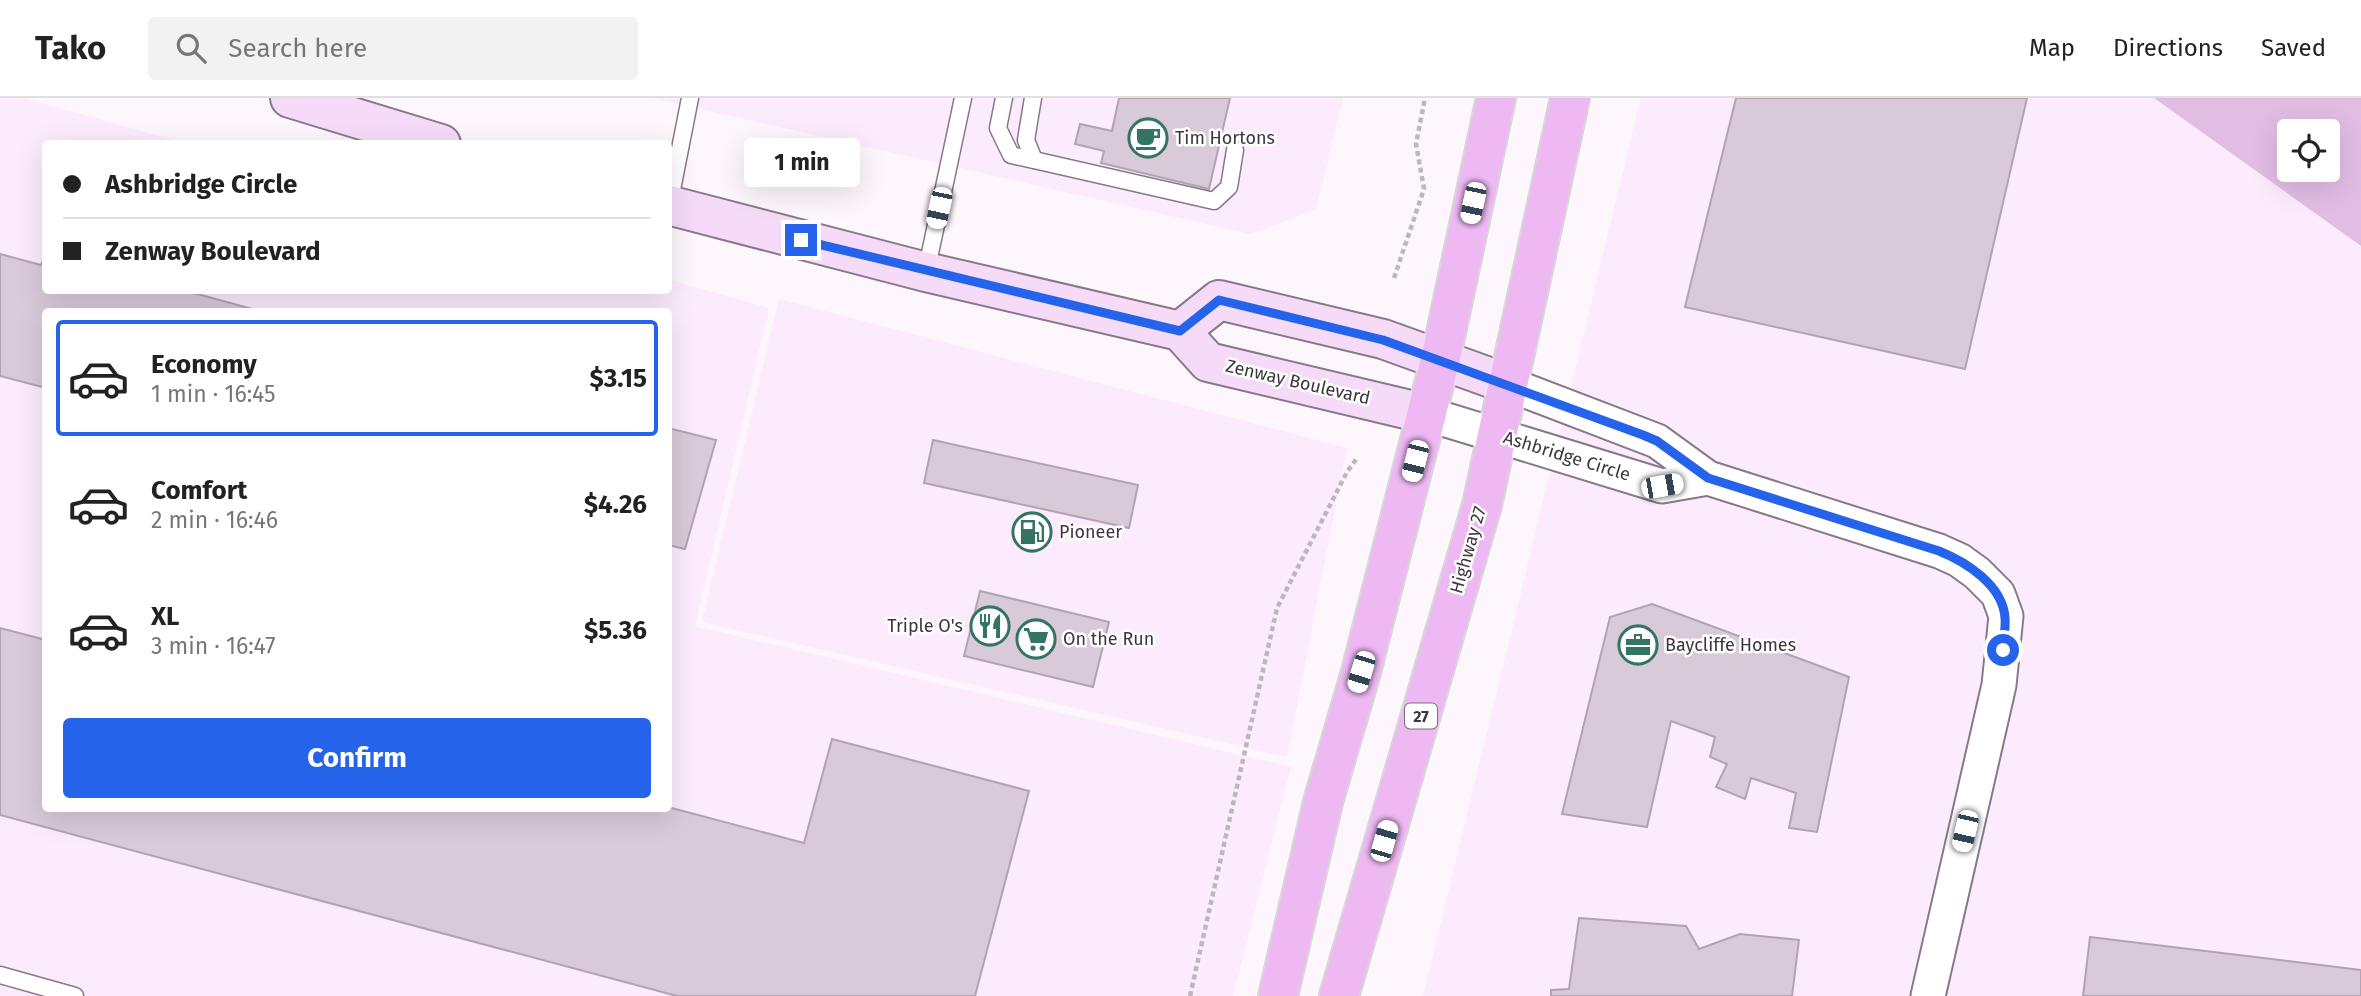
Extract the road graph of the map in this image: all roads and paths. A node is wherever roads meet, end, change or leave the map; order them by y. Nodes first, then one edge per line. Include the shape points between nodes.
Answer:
1 (290, 98) edge
2 (690, 98) edge
3 (963, 98) edge
4 (1004, 98) edge
5 (1033, 98) edge
6 (1425, 98) edge
7 (1496, 98) edge
8 (1570, 98) edge
9 (428, 140) edge
10 (1236, 150) dead end
11 (1034, 160) junction
12 (672, 190) edge
13 (672, 206) edge
14 (926, 272) junction
15 (1394, 278) dead end
16 (1180, 331) junction
17 (1440, 361) junction
18 (1507, 384) junction
19 (1427, 414) junction
20 (1495, 434) junction
21 (1357, 458) dead end
22 (1708, 478) junction
23 (0, 975) edge
24 (34, 990) edge
25 (75, 996) edge
26 (1190, 996) edge
27 (1278, 996) edge
28 (1339, 996) edge
29 (1928, 996) edge

1 - 9 street
2 - 12 lane
3 - 14 lane
4 - 11 lane via 998,128 1011,155
5 - 11 lane via 1026,141
6 - 15 path via 1416,144 1424,189
7 - 17 main road
8 - 18 main road, Highway 27 / 27
10 - 11 lane via 1228,187 1214,201
13 - 14 street
14 - 16 street
16 - 17 street via 1219,300 1383,340
16 - 19 street, Zenway Boulevard via 1208,362
17 - 18 street
17 - 19 main road
18 - 20 main road, Highway 27 / 27
18 - 22 street, Ashbridge Circle via 1657,441
19 - 20 street, Ashbridge Circle
19 - 27 main road via 1323,802
20 - 22 street, Ashbridge Circle via 1662,486
20 - 28 main road, Highway 27 / 27 via 1482,505
21 - 26 path via 1277,608
22 - 29 street, Ashbridge Circle via 1939,551 1968,566 1998,594 2006,616 1999,685
23 - 24 lane
24 - 25 lane

